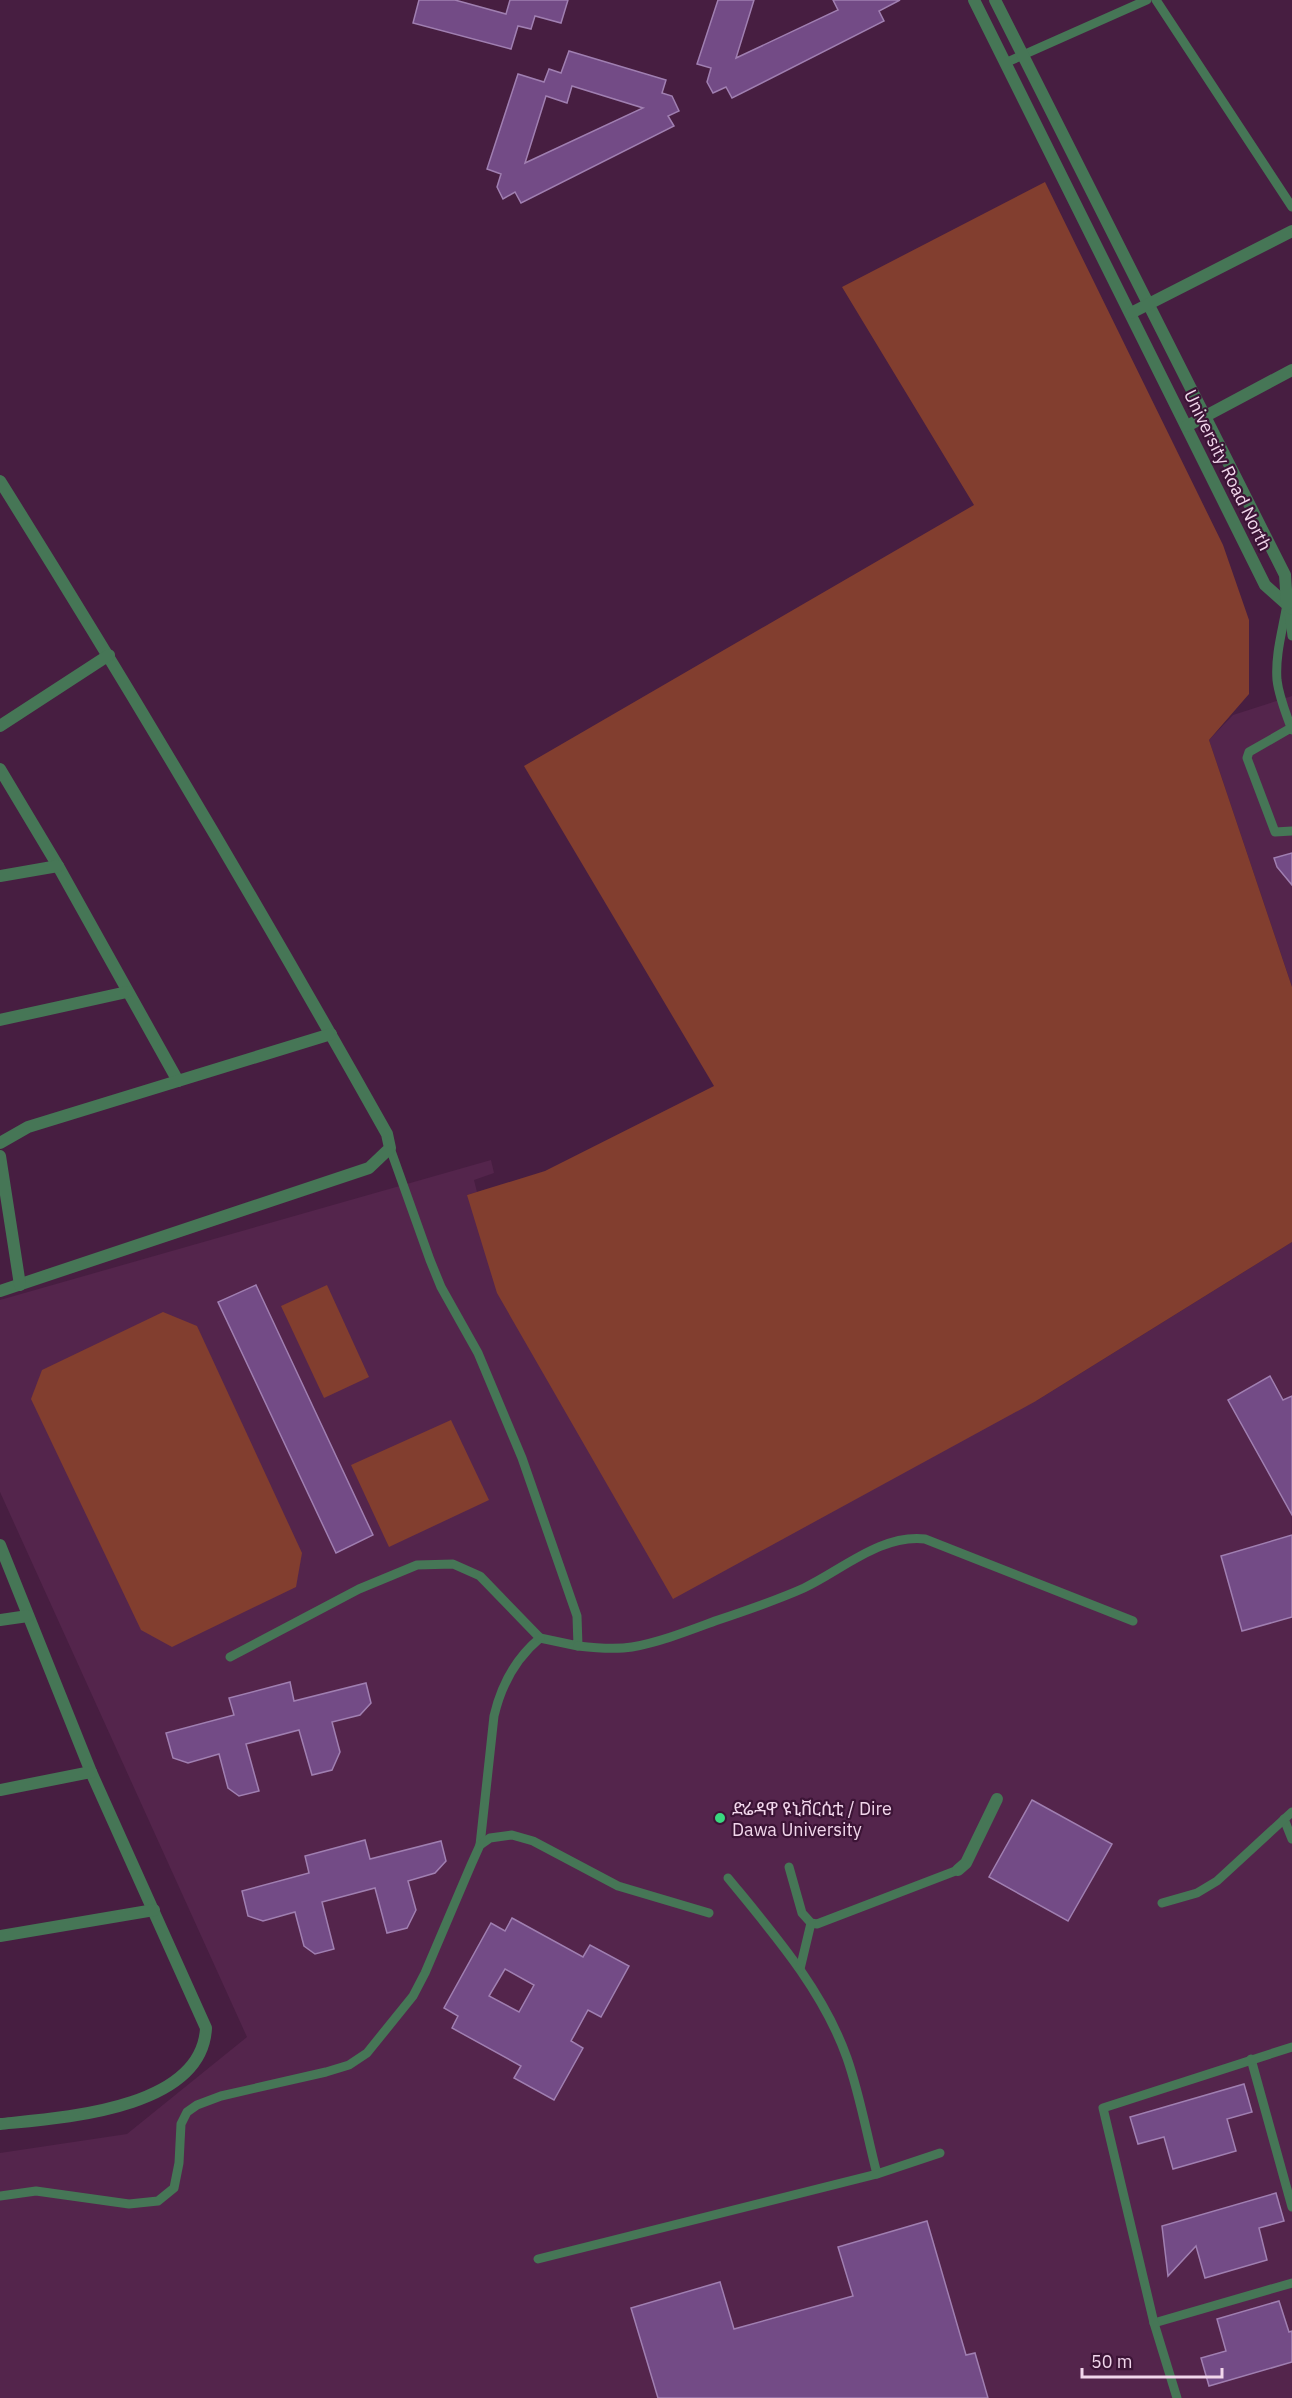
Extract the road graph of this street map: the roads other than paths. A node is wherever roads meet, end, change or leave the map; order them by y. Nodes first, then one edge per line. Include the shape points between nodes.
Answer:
1 (974, 0) edge
2 (995, 0) edge
3 (1147, 0) edge
4 (1156, 0) edge
5 (1023, 56) junction
6 (1005, 63) junction
7 (1292, 207) edge
8 (1292, 231) edge
9 (1148, 304) junction
10 (1131, 313) junction
11 (1292, 370) edge
12 (1206, 415) junction
13 (1186, 426) junction
14 (0, 481) edge
15 (1290, 607) edge
16 (1292, 636) edge
17 (109, 655) junction
18 (0, 726) edge
19 (1292, 729) edge
20 (0, 769) edge
21 (1292, 831) edge
22 (58, 866) junction
23 (0, 876) edge
24 (127, 992) junction
25 (0, 1020) edge
26 (331, 1034) junction
27 (178, 1081) junction
28 (0, 1143) edge
29 (390, 1148) junction
30 (0, 1156) edge
31 (20, 1285) junction
32 (0, 1291) edge
33 (0, 1545) edge
34 (28, 1616) junction
35 (0, 1620) edge
36 (1133, 1621) dead end
37 (540, 1638) junction
38 (578, 1646) junction
39 (230, 1657) dead end
40 (91, 1772) junction
41 (0, 1790) edge
42 (997, 1799) dead end
43 (1292, 1812) edge
44 (1284, 1819) junction
45 (1292, 1839) edge
46 (480, 1845) junction
47 (789, 1867) dead end
48 (958, 1870) joint
49 (728, 1878) dead end
50 (1162, 1903) dead end
51 (154, 1910) junction
52 (709, 1913) dead end
53 (811, 1923) junction
54 (0, 1936) edge
55 (800, 1969) junction
56 (1292, 2047) edge
57 (1251, 2059) junction
58 (0, 2124) edge
59 (940, 2152) dead end
60 (877, 2174) junction
61 (0, 2196) edge
62 (1292, 2207) edge
63 (538, 2259) dead end
64 (1292, 2283) edge
65 (1154, 2323) junction
66 (1177, 2398) edge

1 - 6 street, University Road North
2 - 5 street, University Road North
3 - 5 lane
4 - 7 lane
5 - 6 lane
5 - 9 street, University Road North
6 - 10 street, University Road North
8 - 9 street
9 - 10 street
9 - 12 street, University Road North
10 - 13 street, University Road North
11 - 12 street
12 - 13 street
12 - 15 street, University Road North via 1285,575
13 - 15 street, University Road North via 1265,585
14 - 17 street
15 - 16 lane
15 - 19 lane via 1277,658 1277,680
17 - 18 street
17 - 26 street
19 - 21 lane via 1249,752 1247,758 1275,832
20 - 22 street
22 - 23 street
22 - 24 street
24 - 25 street
24 - 27 street
26 - 27 street
26 - 29 street via 387,1134
27 - 28 street via 28,1127
29 - 31 street via 369,1168
29 - 38 lane via 441,1287 478,1353 522,1458 577,1616
30 - 31 street
31 - 32 street
33 - 34 street
34 - 35 street
34 - 40 street
36 - 38 lane via 925,1539 912,1538 861,1556 781,1598 686,1631 631,1647
37 - 38 lane
37 - 39 lane via 480,1576 453,1564 417,1565 359,1589
37 - 46 lane via 524,1651 499,1694
40 - 41 street
40 - 51 street
42 - 48 street via 966,1863
43 - 44 lane
44 - 45 lane
44 - 50 lane via 1217,1881 1197,1893
46 - 52 lane via 498,1836 533,1841 618,1886
46 - 61 lane via 417,1989 367,2053 350,2065 197,2105 180,2124 174,2188 158,2201 129,2204 36,2191
47 - 53 lane via 802,1913
48 - 53 lane via 826,1922
49 - 55 lane
51 - 54 street
51 - 58 street via 206,2028 200,2054 182,2076 132,2103 71,2117
53 - 55 lane
55 - 60 lane via 847,2058
56 - 57 lane
57 - 62 lane
57 - 65 lane via 1103,2108
59 - 60 lane
60 - 63 lane
64 - 65 lane
65 - 66 lane

